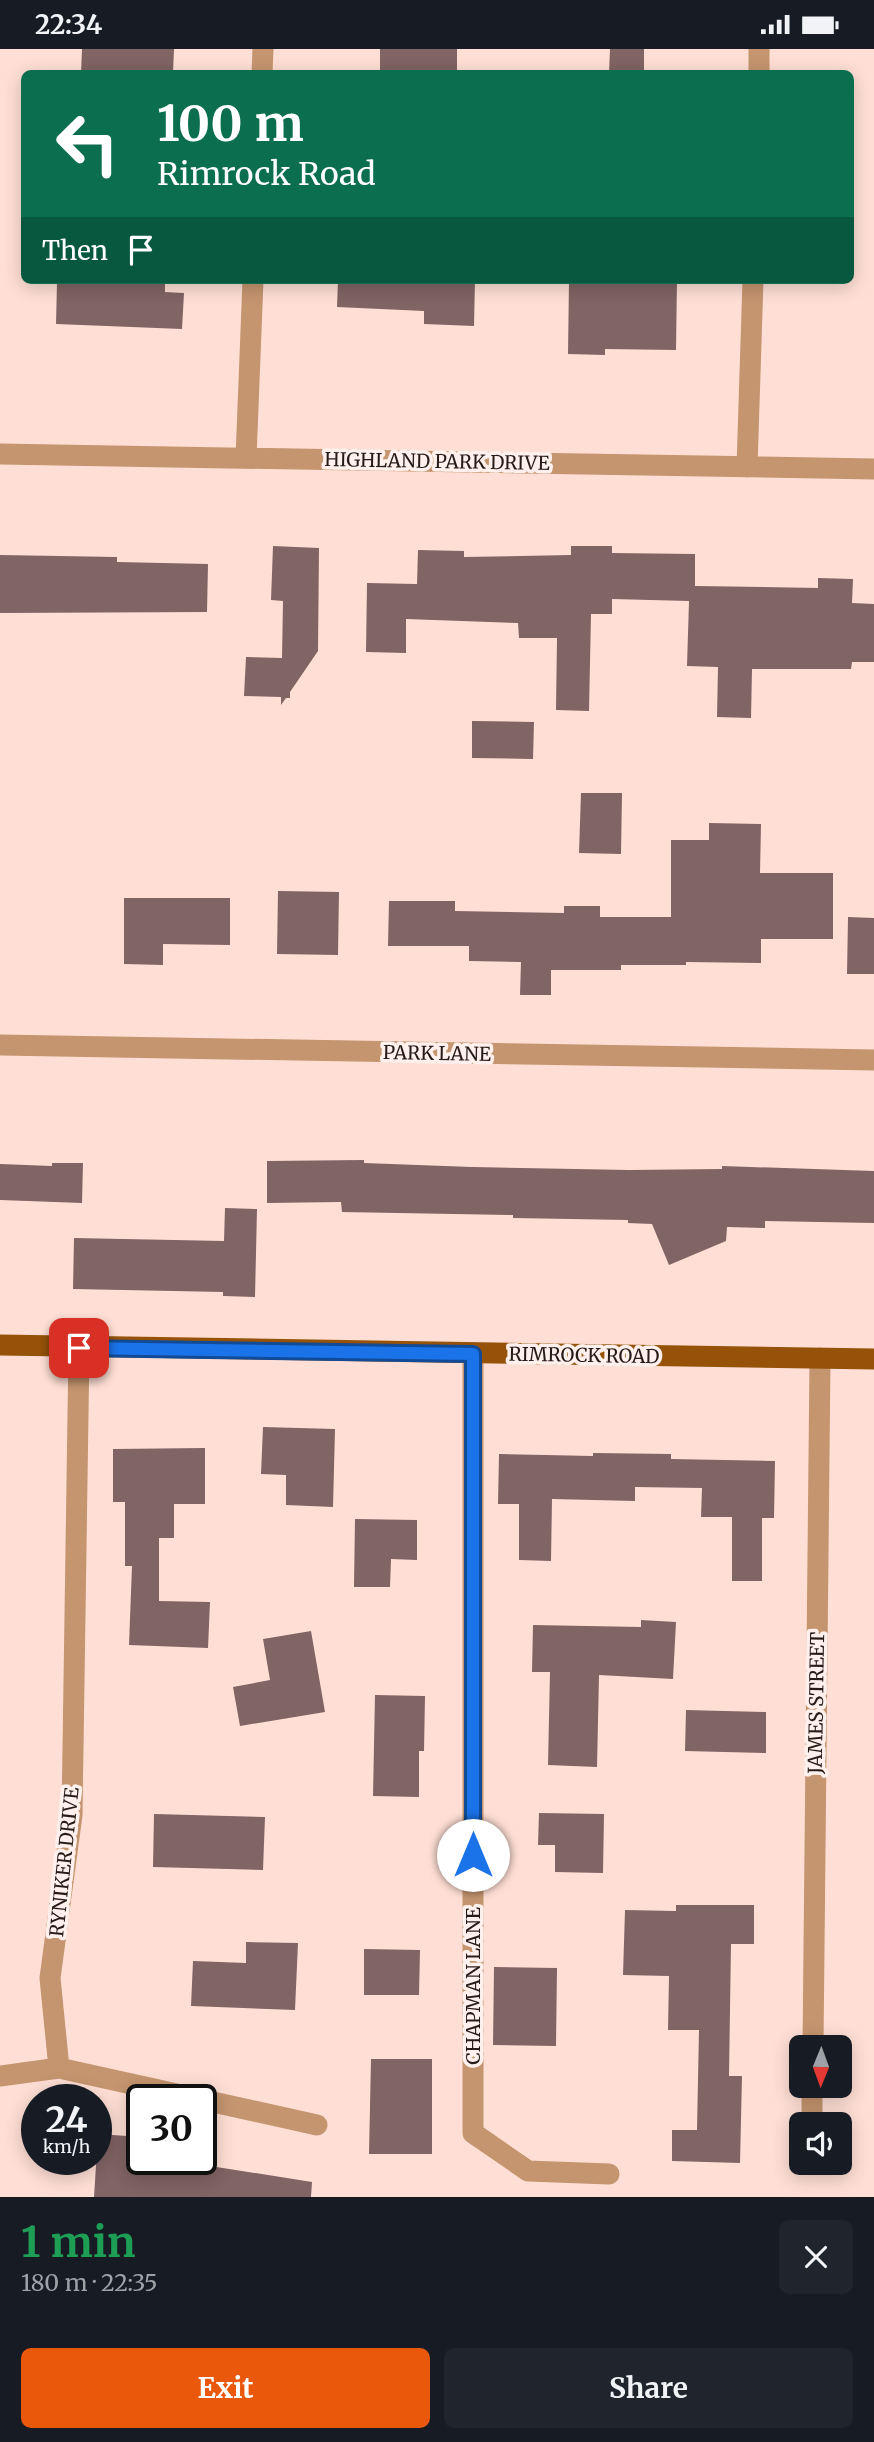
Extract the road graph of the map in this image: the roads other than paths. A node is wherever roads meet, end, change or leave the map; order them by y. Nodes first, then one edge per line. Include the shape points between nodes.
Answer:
1 (263, 49) edge
2 (760, 49) edge
3 (262, 70) edge
4 (759, 70) edge
5 (253, 284) edge
6 (752, 284) edge
7 (0, 454) edge
8 (246, 458) junction
9 (747, 467) junction
10 (874, 469) edge
11 (0, 1045) edge
12 (874, 1060) edge
13 (0, 1345) edge
14 (79, 1348) junction
15 (473, 1354) junction
16 (820, 1358) junction
17 (874, 1359) edge
18 (813, 2035) edge
19 (59, 2068) junction
20 (0, 2076) edge
21 (317, 2125) dead end
22 (609, 2174) dead end

1 - 3 street
2 - 4 street
5 - 8 street
6 - 9 street
7 - 8 street, HIGHLAND PARK DRIVE
8 - 9 street, HIGHLAND PARK DRIVE
9 - 10 street, HIGHLAND PARK DRIVE
11 - 12 street, PARK LANE
13 - 14 main road, RIMROCK ROAD
14 - 15 main road, RIMROCK ROAD
14 - 19 street, RYNIKER DRIVE via 72,1815 50,1978
15 - 16 main road, RIMROCK ROAD
15 - 22 street, CHAPMAN LANE via 472,2133 528,2171
16 - 17 main road, RIMROCK ROAD
16 - 18 street, JAMES STREET
19 - 20 street
19 - 21 street

